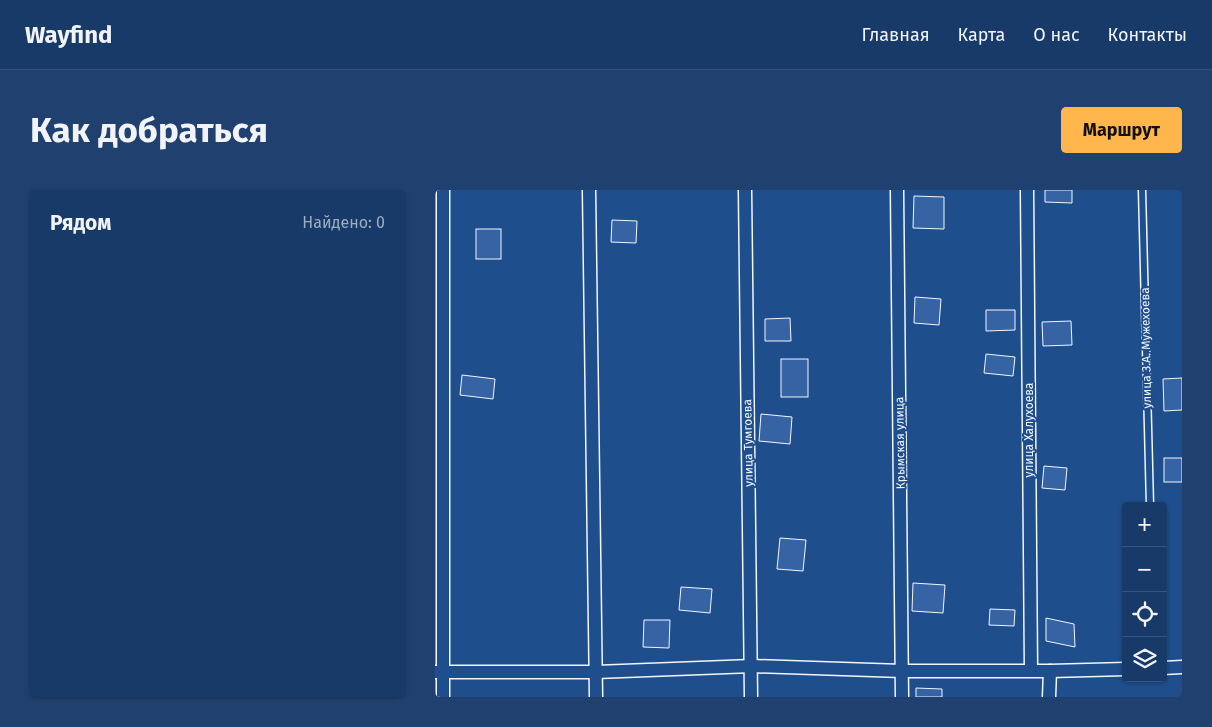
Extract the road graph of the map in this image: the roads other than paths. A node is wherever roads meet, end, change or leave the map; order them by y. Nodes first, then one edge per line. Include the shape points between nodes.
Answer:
1 (443, 190) edge
2 (589, 190) edge
3 (745, 190) edge
4 (897, 190) edge
5 (1027, 190) edge
6 (1142, 190) edge
7 (1150, 502) edge
8 (751, 666) junction
9 (1182, 667) edge
10 (1167, 668) edge
11 (1122, 669) edge
12 (1031, 670) junction
13 (902, 671) junction
14 (1050, 671) junction
15 (439, 672) edge
16 (596, 672) junction
17 (443, 697) edge
18 (595, 697) edge
19 (751, 697) edge
20 (902, 697) edge
21 (1049, 697) edge

1 - 15 street
2 - 16 street
3 - 8 street, улица Тумгоева
4 - 13 street, Крымская улица
5 - 12 street, улица Халухоева
6 - 7 lane, улица З.А. Мужехоева
8 - 13 street
8 - 16 street
8 - 19 street, улица Тумгоева
9 - 10 street
11 - 14 street
12 - 13 street
12 - 14 street
13 - 20 street, Крымская улица
14 - 21 street
15 - 16 street
15 - 17 street
16 - 18 street

